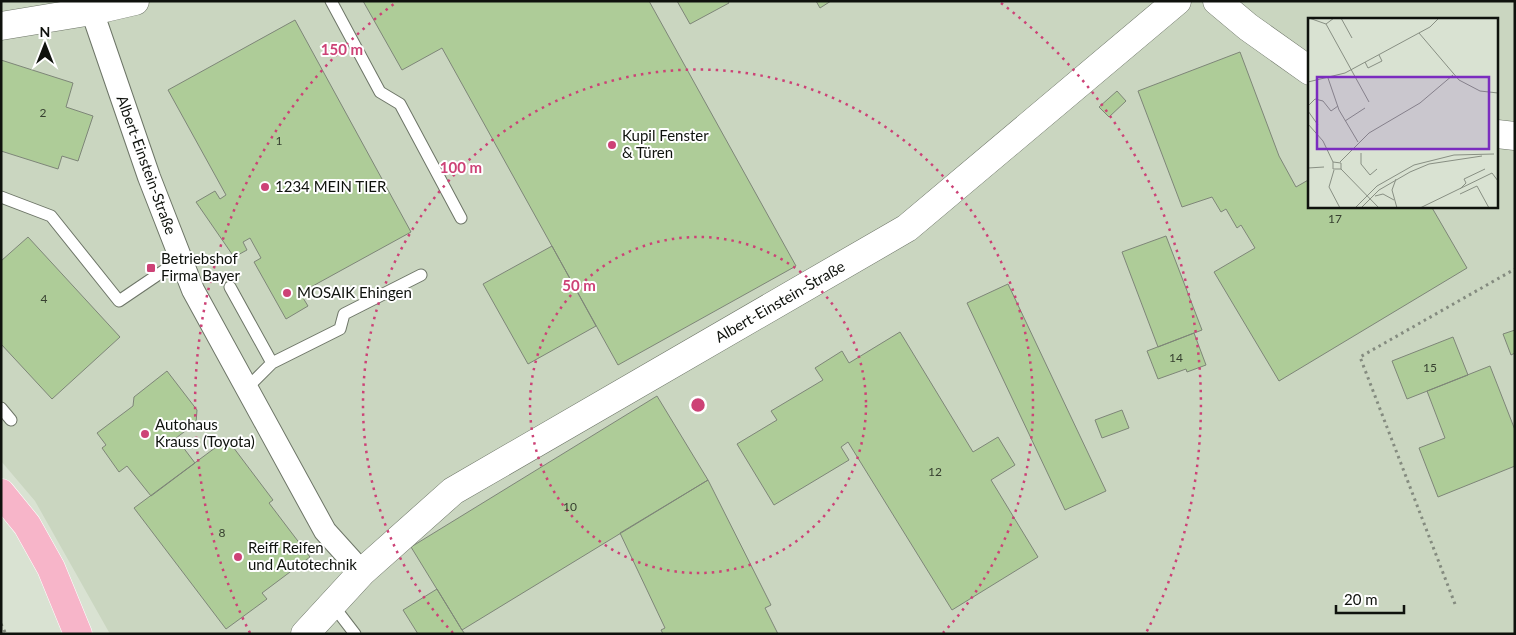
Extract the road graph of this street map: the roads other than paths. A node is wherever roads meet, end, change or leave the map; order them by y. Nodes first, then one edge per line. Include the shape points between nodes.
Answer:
1 (135, 1) edge
2 (331, 1) edge
3 (1177, 1) edge
4 (1217, 1) edge
5 (92, 10) junction
6 (1, 26) edge
7 (1308, 70) edge
8 (1498, 134) edge
9 (1515, 136) edge
10 (1, 196) edge
11 (461, 218) dead end
12 (181, 259) junction
13 (421, 275) dead end
14 (230, 286) dead end
15 (272, 363) junction
16 (247, 388) junction
17 (1, 408) edge
18 (11, 420) dead end
19 (1, 493) edge
20 (362, 572) junction
21 (332, 604) junction
22 (78, 634) edge
23 (305, 634) edge
24 (355, 634) edge

1 - 5 street
2 - 11 lane via 380,92 400,104
3 - 20 street, Albert-Einstein-Straße via 907,228 454,491
4 - 7 street
5 - 6 street
5 - 12 street, Albert-Einstein-Straße
8 - 9 street
10 - 12 lane via 51,216 119,302
12 - 16 street, Albert-Einstein-Straße via 193,290
13 - 15 lane via 344,314 340,329
14 - 15 lane
15 - 16 lane
16 - 20 street, Albert-Einstein-Straße via 324,531
17 - 18 lane
19 - 22 main road via 27,525 51,568
20 - 21 street, Albert-Einstein-Straße
21 - 23 street, Albert-Einstein-Straße
21 - 24 lane

